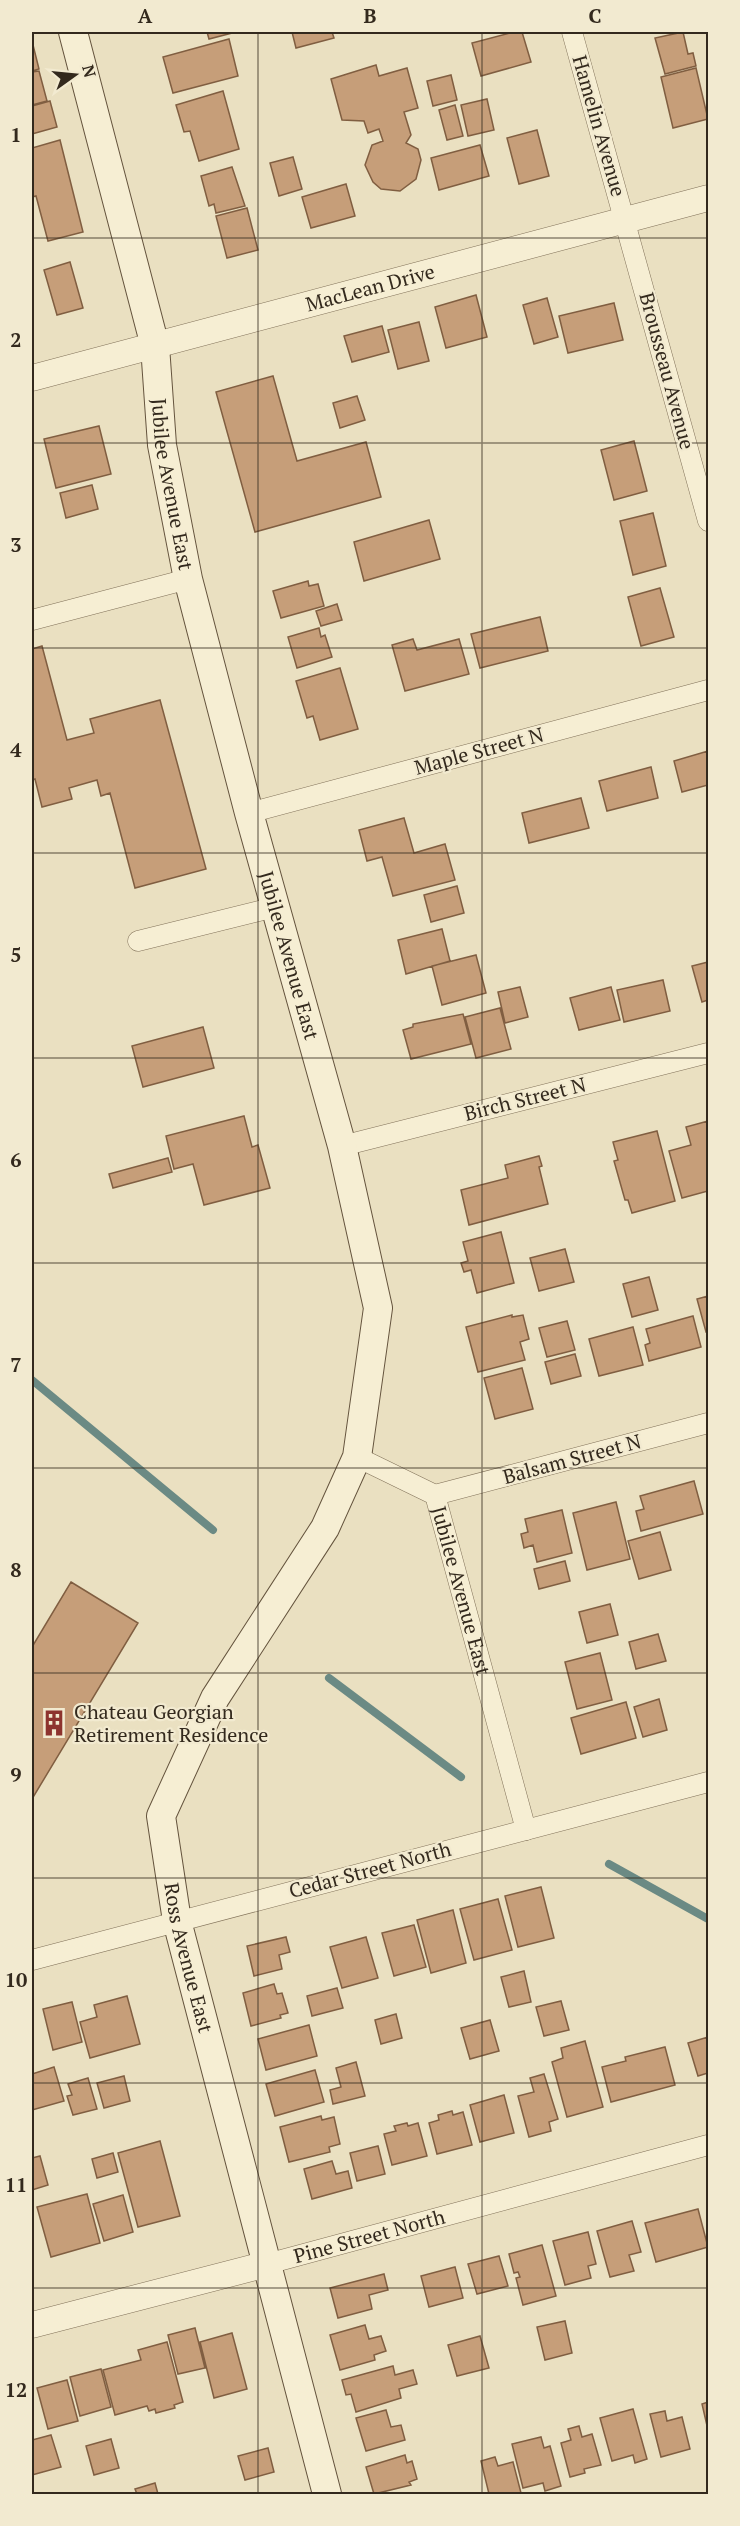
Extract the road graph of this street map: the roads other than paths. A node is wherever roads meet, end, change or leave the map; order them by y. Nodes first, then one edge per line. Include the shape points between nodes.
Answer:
1 (73, 32) edge
2 (572, 32) edge
3 (708, 198) edge
4 (626, 221) junction
5 (155, 346) junction
6 (32, 378) edge
7 (708, 521) edge
8 (188, 579) junction
9 (32, 620) edge
10 (708, 690) edge
11 (249, 813) junction
12 (275, 907) junction
13 (138, 941) dead end
14 (708, 1053) edge
15 (342, 1146) junction
16 (708, 1423) edge
17 (357, 1457) junction
18 (435, 1495) junction
19 (708, 1782) edge
20 (526, 1830) junction
21 (177, 1921) junction
22 (32, 1960) edge
23 (708, 2145) edge
24 (267, 2264) junction
25 (32, 2325) edge
26 (327, 2494) edge

1 - 5 main road, Jubilee Avenue East
2 - 4 street, Hamelin Avenue
3 - 4 street, MacLean Drive
4 - 5 street, MacLean Drive
4 - 7 street, Brousseau Avenue
5 - 6 street, MacLean Drive
5 - 8 main road, Jubilee Avenue East via 162,445
8 - 9 street
8 - 11 main road, Jubilee Avenue East
10 - 11 street, Maple Street N
11 - 12 main road, Jubilee Avenue East
12 - 13 street
12 - 15 main road, Jubilee Avenue East
14 - 15 street, Birch Street N
15 - 17 main road, Jubilee Avenue East via 378,1308
16 - 18 street, Balsam Street N
17 - 18 street, Jubilee Avenue East
17 - 21 main road, Ross Avenue East via 325,1528 215,1698 161,1816
18 - 20 street, Jubilee Avenue East
19 - 20 street, Cedar Street North
20 - 21 street, Cedar Street North
21 - 22 street, Cedar Street North
21 - 24 main road, Ross Avenue East
23 - 24 street, Pine Street North
24 - 25 street, Pine Street North
24 - 26 main road, Ross Avenue East

